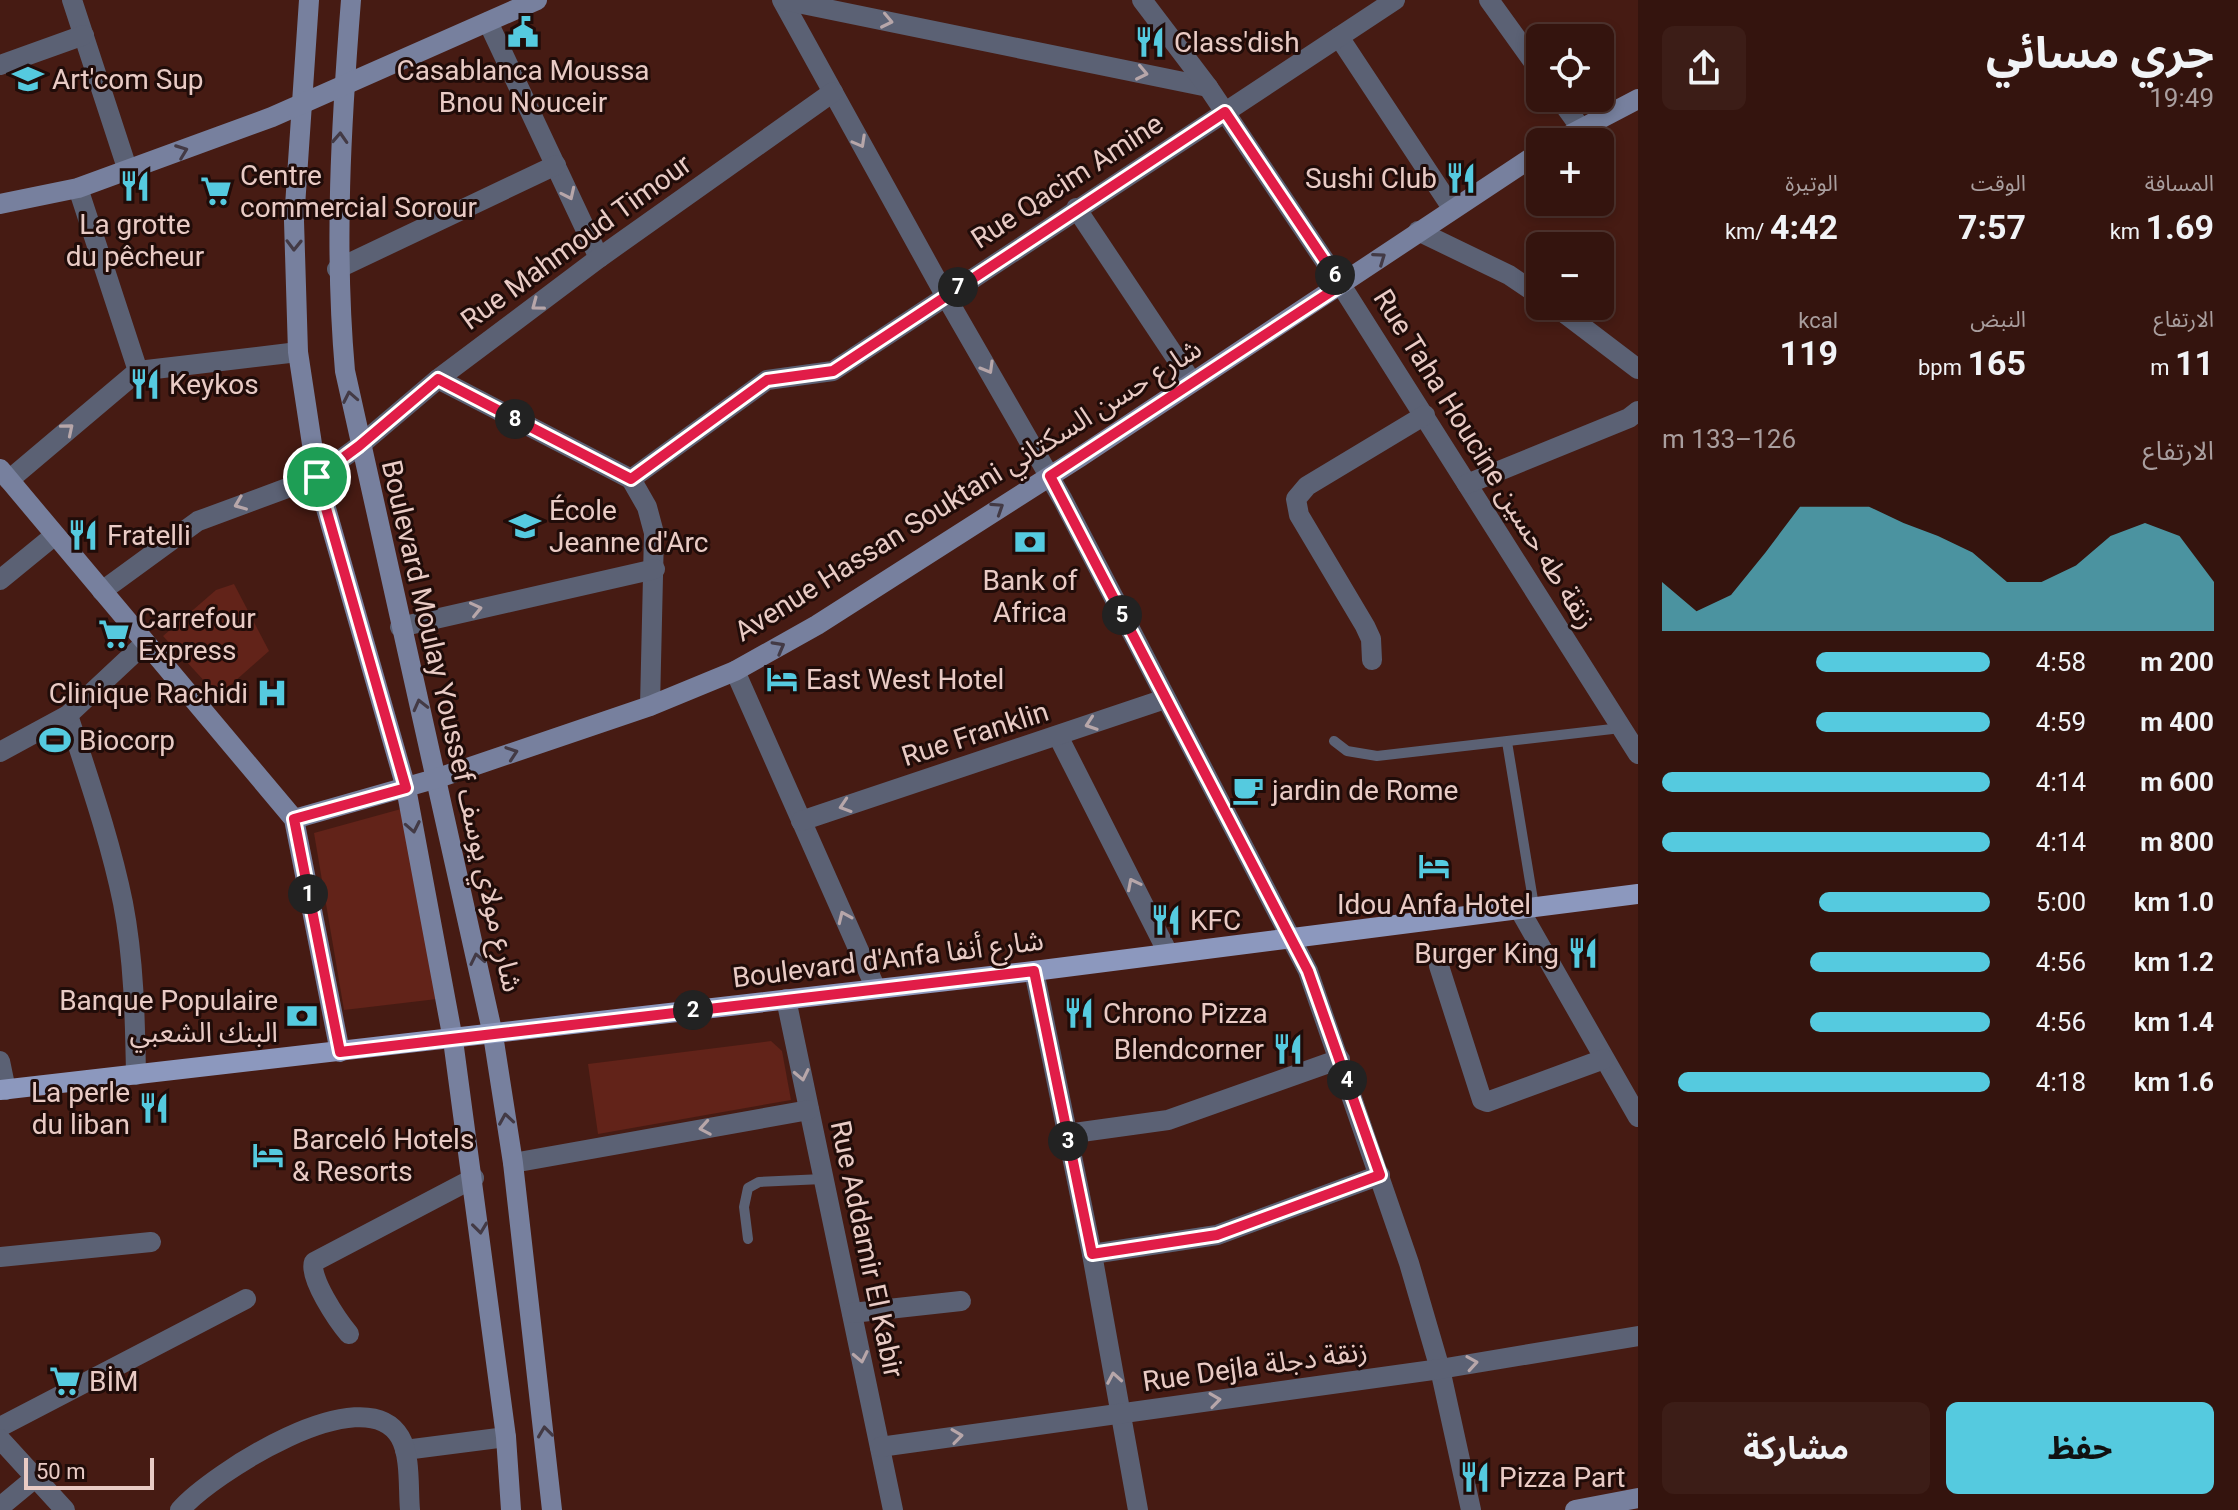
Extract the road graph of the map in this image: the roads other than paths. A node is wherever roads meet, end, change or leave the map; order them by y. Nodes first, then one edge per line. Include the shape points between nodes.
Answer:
1 (72, 0) edge
2 (309, 0) edge
3 (351, 0) edge
4 (537, 0) edge
5 (783, 0) edge
6 (1142, 0) edge
7 (1395, 0) edge
8 (1489, 0) edge
9 (488, 22) junction
10 (84, 35) junction
11 (1339, 37) junction
12 (1526, 52) edge
13 (0, 65) edge
14 (344, 86) junction
15 (1208, 87) junction
16 (833, 92) junction
17 (1638, 99) edge
18 (302, 102) junction
19 (1225, 112) junction
20 (1569, 112) edge
21 (1580, 127) joint
22 (1526, 161) edge
23 (556, 165) junction
24 (128, 171) junction
25 (78, 188) junction
26 (0, 204) edge
27 (1076, 208) junction
28 (1452, 208) junction
29 (1418, 231) junction
30 (599, 258) junction
31 (337, 269) junction
32 (1341, 285) junction
33 (1526, 287) edge
34 (945, 295) junction
35 (1573, 320) edge
36 (298, 352) junction
37 (1638, 369) edge
38 (138, 371) junction
39 (438, 379) junction
40 (1192, 382) junction
41 (1638, 411) edge
42 (1425, 415) junction
43 (359, 446) junction
44 (4, 474) edge
45 (1050, 476) junction
46 (317, 477) junction
47 (631, 479) junction
48 (1467, 484) junction
49 (55, 535) junction
50 (655, 569) junction
51 (0, 580) edge
52 (102, 591) junction
53 (400, 627) junction
54 (145, 643) junction
55 (1372, 660) dead end
56 (735, 671) junction
57 (1165, 699) junction
58 (650, 706) junction
59 (68, 715) junction
60 (1622, 728) junction
61 (1058, 736) junction
62 (1334, 741) dead end
63 (1507, 742) junction
64 (0, 752) edge
65 (1638, 754) edge
66 (438, 778) junction
67 (406, 788) junction
68 (294, 819) junction
69 (801, 821) junction
70 (1638, 894) edge
71 (1526, 906) junction
72 (1289, 937) junction
73 (1168, 953) junction
74 (1439, 966) dead end
75 (1034, 971) junction
76 (876, 989) junction
77 (786, 999) junction
78 (493, 1035) junction
79 (453, 1040) junction
80 (340, 1052) junction
81 (1340, 1059) junction
82 (1604, 1059) junction
83 (0, 1061) edge
84 (136, 1075) junction
85 (3, 1090) edge
86 (1636, 1109) edge
87 (809, 1110) junction
88 (1067, 1134) junction
89 (513, 1163) junction
90 (1380, 1175) junction
91 (474, 1178) junction
92 (823, 1179) junction
93 (748, 1239) dead end
94 (151, 1242) dead end
95 (1092, 1254) junction
96 (0, 1257) edge
97 (246, 1299) dead end
98 (961, 1301) dead end
99 (852, 1313) junction
100 (349, 1334) dead end
101 (1638, 1336) edge
102 (1440, 1369) junction
103 (1120, 1414) junction
104 (0, 1427) edge
105 (0, 1439) edge
106 (506, 1443) junction
107 (880, 1447) junction
108 (406, 1457) junction
109 (35, 1478) junction
110 (1638, 1498) edge
111 (0, 1507) edge
112 (65, 1510) edge
113 (180, 1510) edge
114 (410, 1510) edge
115 (511, 1510) edge
116 (552, 1510) edge
117 (893, 1510) edge
118 (1138, 1510) edge
119 (1471, 1510) edge
120 (1575, 1510) edge

1 - 10 street
2 - 18 main road, Boulevard Moulay Youssef شارع مولاي يوسف
3 - 14 main road, Boulevard Moulay Youssef شارع مولاي يوسف
4 - 9 main road
5 -> 15 street
5 - 16 street
6 - 15 street, Rue Taha Houcine زنقة طه حسين
7 - 11 street, Rue Qacim Amine
8 - 12 street
9 - 14 main road
9 - 23 street
10 - 13 street
10 - 24 street
11 - 19 street, Rue Qacim Amine
11 - 28 street
14 - 18 main road
31 -> 14 main road, Boulevard Moulay Youssef شارع مولاي يوسف
15 - 19 street, Rue Taha Houcine زنقة طه حسين
16 - 30 street, Rue Mahmoud Timour
16 -> 34 street
17 - 21 main road
24 -> 18 main road
18 -> 36 main road, Boulevard Moulay Youssef شارع مولاي يوسف via 293,264
19 - 27 street, Rue Qacim Amine
19 - 32 street, Rue Taha Houcine زنقة طه حسين
20 - 21 street
22 - 28 main road, Avenue Hassan Souktani شارع حسن السكتاني
23 -> 30 street
23 - 31 street
24 - 25 main road
25 - 26 main road
25 - 38 street
27 - 34 street, Rue Qacim Amine
27 - 40 street
28 - 29 main road, Avenue Hassan Souktani شارع حسن السكتاني
32 -> 29 main road, Avenue Hassan Souktani شارع حسن السكتاني
29 - 33 street
30 -> 39 street, Rue Mahmoud Timour
43 -> 31 main road, Boulevard Moulay Youssef شارع مولاي يوسف via 345,371
32 - 40 main road, Avenue Hassan Souktani شارع حسن السكتاني
32 - 42 street, Rue Taha Houcine زنقة طه حسين
34 -> 45 street
34 - 47 street, Rue Qacim Amine via 833,371 767,380
35 - 37 street
36 - 38 street
36 - 46 main road, Boulevard Moulay Youssef شارع مولاي يوسف
44 -> 38 street
39 - 43 street, Rue Mahmoud Timour
39 - 47 street
40 - 45 main road, Avenue Hassan Souktani شارع حسن السكتاني
41 - 48 street
42 - 48 street, Rue Taha Houcine زنقة طه حسين
42 - 55 street via 1307,486 1296,499 1299,515 1365,626
43 - 46 street, Rue Mahmoud Timour
43 - 53 main road, Boulevard Moulay Youssef شارع مولاي يوسف
44 - 49 main road
56 -> 45 main road, Avenue Hassan Souktani شارع حسن السكتاني via 817,625
45 - 57 street
46 -> 52 street, Rue Mahmoud Timour via 198,521
46 - 67 main road, Boulevard Moulay Youssef شارع مولاي يوسف
47 - 50 street via 654,533
48 - 60 street, Rue Taha Houcine زنقة طه حسين
49 - 51 street
49 - 52 main road
53 -> 50 street
50 - 58 street
52 - 54 main road
66 -> 53 main road, Boulevard Moulay Youssef شارع مولاي يوسف
54 - 59 street
54 - 68 main road
56 - 58 main road, Avenue Hassan Souktani شارع حسن السكتاني
56 - 69 street
57 -> 61 street, Rue Franklin
57 - 72 street
66 -> 58 main road, Avenue Hassan Souktani شارع حسن السكتاني
59 - 64 street
59 - 84 street via 124,907
60 - 63 lane
60 - 65 street, Rue Taha Houcine زنقة طه حسين
61 -> 69 street, Rue Franklin
73 -> 61 street
62 - 63 lane via 1347,751 1377,756
63 - 71 lane
66 - 67 main road, Avenue Hassan Souktani شارع حسن السكتاني
78 -> 66 main road, Boulevard Moulay Youssef شارع مولاي يوسف
67 - 68 main road, Avenue Hassan Souktani شارع حسن السكتاني
67 -> 79 main road, Boulevard Moulay Youssef شارع مولاي يوسف
68 - 80 main road
76 -> 69 street
70 - 71 main road, Boulevard d'Anfa شارع أنفا
71 - 72 main road, Boulevard d'Anfa شارع أنفا
71 - 82 street
72 - 73 main road, Boulevard d'Anfa شارع أنفا
72 - 81 street via 1308,971
73 - 75 main road, Boulevard d'Anfa شارع أنفا
74 - 82 street via 1482,1100
75 - 76 main road, Boulevard d'Anfa شارع أنفا
75 - 88 street
76 - 77 main road, Boulevard d'Anfa شارع أنفا
77 - 78 main road, Boulevard d'Anfa شارع أنفا
77 -> 87 street, Rue Addamir El Kabir
78 - 79 main road, Boulevard d'Anfa شارع أنفا
89 -> 78 main road, Boulevard Moulay Youssef شارع مولاي يوسف
79 - 80 main road, Boulevard d'Anfa شارع أنفا
79 - 91 main road, Boulevard Moulay Youssef شارع مولاي يوسف
80 - 84 main road, Boulevard d'Anfa شارع أنفا
81 - 88 street via 1168,1120
81 - 90 street
82 - 86 street
83 - 85 street
84 - 85 main road, Boulevard d'Anfa شارع أنفا
87 -> 89 street
87 - 92 street, Rue Addamir El Kabir
88 - 95 street
116 -> 89 main road, Boulevard Moulay Youssef شارع مولاي يوسف
90 - 95 street via 1217,1235
90 - 102 street
91 - 100 street via 314,1262 313,1273
91 -> 106 main road, Boulevard Moulay Youssef شارع مولاي يوسف
92 - 93 lane via 759,1182 748,1188
92 - 99 street, Rue Addamir El Kabir
94 - 96 street
103 -> 95 street
97 - 104 street
98 - 99 street
99 -> 107 street, Rue Addamir El Kabir
102 -> 101 street, Rue Dejla زنقة دجلة
103 -> 102 street, Rue Dejla زنقة دجلة
102 - 119 street
107 -> 103 street, Rue Dejla زنقة دجلة
103 - 118 street
105 - 109 street
106 - 108 street
106 - 115 main road, Boulevard Moulay Youssef شارع مولاي يوسف
107 - 117 street, Rue Addamir El Kabir
108 - 113 street via 400,1436 366,1419 311,1427 230,1467
108 - 114 street
109 - 111 street
109 - 112 street
110 - 120 main road

